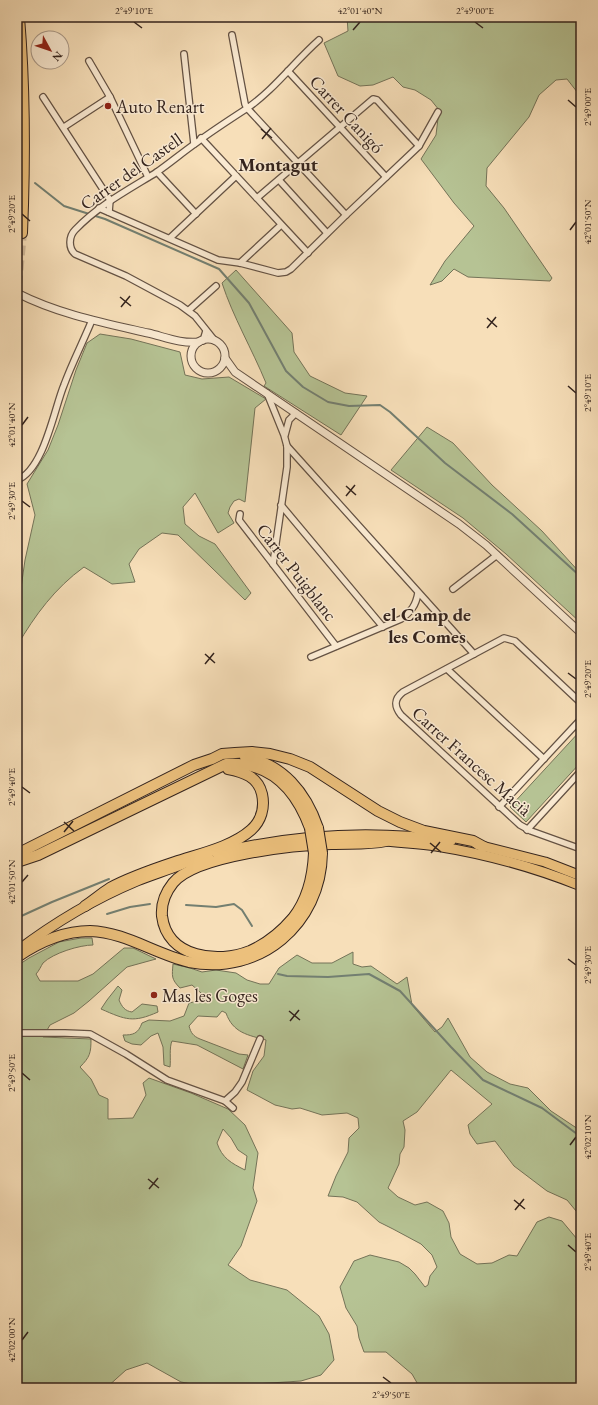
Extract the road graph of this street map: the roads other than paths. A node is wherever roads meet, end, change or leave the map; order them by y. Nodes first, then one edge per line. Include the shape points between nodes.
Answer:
1 (19, 17) edge
2 (232, 35) dead end
3 (319, 40) dead end
4 (184, 54) dead end
5 (90, 61) dead end
6 (288, 71) junction
7 (44, 97) dead end
8 (110, 97) junction
9 (247, 108) junction
10 (438, 112) dead end
11 (64, 127) junction
12 (340, 127) junction
13 (202, 138) junction
14 (194, 144) junction
15 (419, 146) junction
16 (298, 163) junction
17 (157, 172) junction
18 (236, 176) junction
19 (148, 177) junction
20 (386, 177) junction
21 (279, 180) junction
22 (257, 198) junction
23 (110, 200) junction
24 (97, 210) junction
25 (109, 212) junction
26 (196, 214) junction
27 (346, 215) junction
28 (281, 225) junction
29 (22, 233) tunnel mouth
30 (327, 233) junction
31 (170, 238) junction
32 (308, 253) junction
33 (240, 263) junction
34 (216, 286) dead end
35 (17, 294) edge
36 (189, 310) junction
37 (92, 320) junction
38 (206, 330) junction
39 (215, 341) junction
40 (201, 342) junction
41 (183, 343) junction
42 (192, 357) junction
43 (225, 358) junction
44 (216, 371) junction
45 (235, 372) junction
46 (267, 393) junction
47 (296, 412) junction
48 (284, 435) junction
49 (287, 446) junction
50 (17, 480) edge
51 (281, 505) junction
52 (240, 514) dead end
53 (497, 556) junction
54 (273, 564) junction
55 (453, 589) dead end
56 (418, 593) junction
57 (383, 627) junction
58 (581, 633) edge
59 (336, 646) junction
60 (474, 654) junction
61 (311, 657) dead end
62 (447, 669) junction
63 (581, 703) edge
64 (581, 719) edge
65 (212, 759) junction
66 (544, 759) junction
67 (223, 766) junction
68 (581, 771) edge
69 (499, 807) junction
70 (314, 828) junction
71 (527, 830) junction
72 (386, 841) junction
73 (33, 845) junction
74 (17, 847) edge
75 (484, 847) junction
76 (581, 849) edge
77 (318, 853) junction
78 (17, 854) edge
79 (38, 855) junction
80 (17, 862) edge
81 (187, 863) junction
82 (17, 868) edge
83 (581, 876) edge
84 (581, 886) edge
85 (86, 906) junction
86 (17, 951) edge
87 (17, 956) edge
88 (17, 1033) edge
89 (260, 1039) dead end
90 (225, 1101) junction
91 (233, 1108) dead end

1 - 29 highway via 24,142
2 - 9 street
3 - 6 street, Carrer del Castell
4 - 14 street
5 - 8 street
6 - 9 street, Carrer del Castell
6 - 12 street, Carrer Canigó
7 - 11 street
8 - 11 street
8 - 19 street
9 - 13 street, Carrer del Castell
9 - 16 street
10 - 15 street
11 - 23 street
12 - 15 street via 373,99 377,100
12 - 16 street
12 - 20 street, Carrer Canigó
13 - 14 street, Carrer del Castell
13 - 18 street
14 - 17 street, Carrer del Castell
15 - 20 street
16 - 21 street
16 - 27 street
17 - 19 street, Carrer del Castell
17 - 26 street
18 - 22 street
18 - 26 street
19 - 23 street, Carrer del Castell
20 - 27 street
21 - 22 street
21 - 30 street
22 - 28 street
23 - 24 street, Carrer del Castell
23 - 25 street
24 - 25 street
24 - 36 street, Carrer del Castell via 71,236 73,252 78,257 126,276
25 - 31 street
26 - 31 street
27 - 30 street
28 - 32 street
28 - 33 street
30 - 32 street
31 - 33 street via 218,260
32 - 33 street via 286,272 278,273
34 - 36 street
35 - 37 street
36 - 38 street
37 - 41 street
37 - 50 street via 63,386 45,443 31,468
38 - 39 street
38 - 40 street
39 - 40 street
39 - 43 street via 222,347
40 - 41 street
40 - 42 street via 194,348
41 - 42 street
42 - 44 street via 194,365 200,371
43 - 44 street
43 - 45 street
44 - 45 street
45 - 46 street
46 - 47 street
46 - 48 street
47 - 48 street via 289,420
47 - 53 street via 459,524
48 - 49 street
49 - 51 street via 287,467
49 - 56 street
51 - 54 street
51 - 57 street
52 - 54 street, Carrer Puigblanc via 239,520
53 - 55 street
53 - 58 street
54 - 59 street, Carrer Puigblanc
56 - 57 street, Carrer Puigblanc via 411,611
56 - 60 street
57 - 59 street, Carrer Puigblanc
59 - 61 street, Carrer Puigblanc
60 - 62 street
60 - 63 street via 501,639 515,641
62 - 66 street
62 - 69 street, Carrer Francesc Macià via 403,692 396,699 396,710
64 - 66 street
65 - 70 highway via 245,757 276,769 303,794 312,810
65 - 73 highway via 178,772
65 - 75 highway via 222,754 252,752 290,759 310,768 400,822
66 - 69 street
67 - 70 highway via 251,766 275,776 297,799
67 - 79 highway
67 - 85 highway via 244,772 260,788 264,804 260,819 252,830 231,842 110,888
68 - 71 street
69 - 71 street, Carrer Francesc Macià
70 - 77 highway, bridge
71 - 76 street, Carrer Francesc Macià
72 - 77 highway via 295,846 254,852 200,865 178,877 169,888 162,904 166,929 178,945 196,955 222,957 250,951 280,931 293,917 303,902
72 - 81 highway via 346,840 265,846
72 - 84 highway via 486,855 533,868
73 - 74 highway
73 - 78 highway
75 - 81 highway via 420,837 344,835 246,845 206,855
75 - 83 highway via 544,862
77 - 87 highway via 319,880 316,892 300,921 286,936 267,950 244,960 223,964 188,961 122,937 92,931 56,936
79 - 80 highway
79 - 82 highway
81 - 85 highway via 137,881
85 - 86 highway
88 - 90 street via 90,1034 167,1080
89 - 90 street via 242,1082
90 - 91 street

